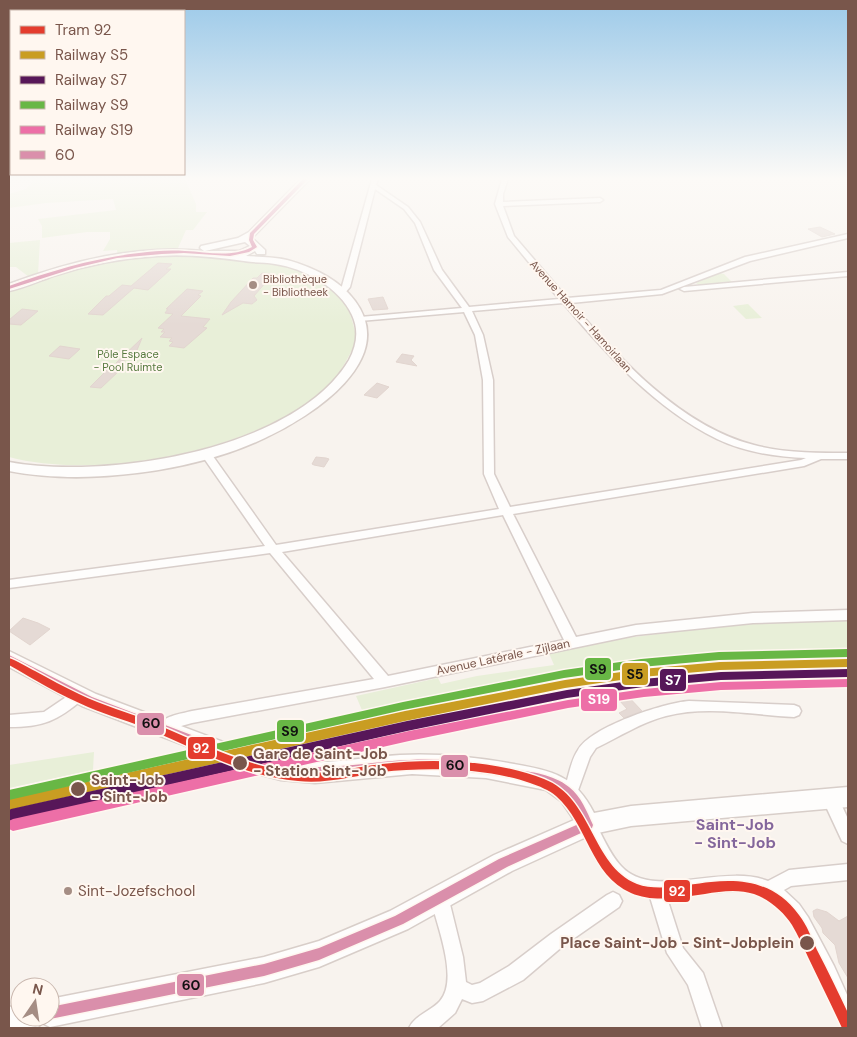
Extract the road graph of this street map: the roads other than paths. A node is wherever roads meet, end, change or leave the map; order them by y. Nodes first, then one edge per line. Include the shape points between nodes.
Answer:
1 (262, 227) edge
2 (362, 227) edge
3 (420, 227) edge
4 (507, 227) edge
5 (848, 236) edge
6 (250, 240) junction
7 (228, 251) junction
8 (278, 261) junction
9 (719, 270) junction
10 (848, 274) edge
11 (694, 284) junction
12 (738, 284) junction
13 (9, 288) edge
14 (341, 292) junction
15 (567, 300) junction
16 (466, 308) junction
17 (360, 319) junction
18 (206, 454) junction
19 (818, 456) junction
20 (848, 456) edge
21 (9, 466) edge
22 (506, 511) junction
23 (273, 549) junction
24 (9, 584) edge
25 (848, 615) edge
26 (572, 642) junction
27 (9, 658) edge
28 (385, 682) junction
29 (78, 695) junction
30 (794, 711) dead end
31 (9, 722) edge
32 (167, 730) junction
33 (567, 793) junction
34 (839, 797) edge
35 (588, 825) junction
36 (848, 836) edge
37 (848, 872) edge
38 (656, 890) junction
39 (769, 890) junction
40 (440, 900) junction
41 (613, 900) dead end
42 (457, 988) junction
43 (60, 1011) edge
44 (848, 1017) edge
45 (419, 1028) edge
46 (712, 1028) edge

1 - 6 street
2 - 14 street via 346,286
3 - 16 street via 438,270
4 - 15 street, Avenue Hamoir - Hamoirlaan via 511,237
5 - 9 street via 767,253
6 - 7 street
6 - 7 main road via 246,253
6 - 8 street
7 - 8 street
7 - 13 street via 178,252 106,260 55,272
8 - 14 street via 307,272
9 - 11 street
9 - 12 street
10 - 12 street
11 - 12 street
11 - 15 street via 670,290
14 - 17 street
15 - 16 street
15 - 19 street, Avenue Hamoir - Hamoirlaan via 628,370 695,423 723,438 755,448
16 - 17 street
16 - 22 street via 479,335 488,380 489,474
17 - 18 street via 364,341 359,353 328,392 280,426
18 - 21 street via 143,467 89,472
18 - 23 street
19 - 20 street, Avenue Hamoir - Hamoirlaan
19 - 22 street via 804,463
22 - 23 street
22 - 26 street
23 - 24 street
23 - 28 street
25 - 26 street, Avenue Latérale - Zijlaan via 713,621
26 - 28 street, Avenue Latérale - Zijlaan
27 - 29 street
28 - 32 street, Avenue Latérale - Zijlaan via 192,716 170,723
29 - 31 street via 48,718
29 - 32 street
30 - 33 street via 704,707 662,711 591,744 583,754 571,791
32 - 33 street via 272,769 315,775 398,764 460,765 546,780
33 - 35 street
34 - 35 street via 631,816
34 - 36 street
35 - 38 street via 620,877 637,886
35 - 40 main road via 503,863
37 - 39 street via 788,878
38 - 39 street via 741,882
38 - 46 street via 676,953 696,980
39 - 44 street via 784,900 801,921
40 - 42 street
40 - 43 main road via 320,954 264,970
41 - 42 street via 516,973 483,992 472,994
42 - 45 street via 444,1012

